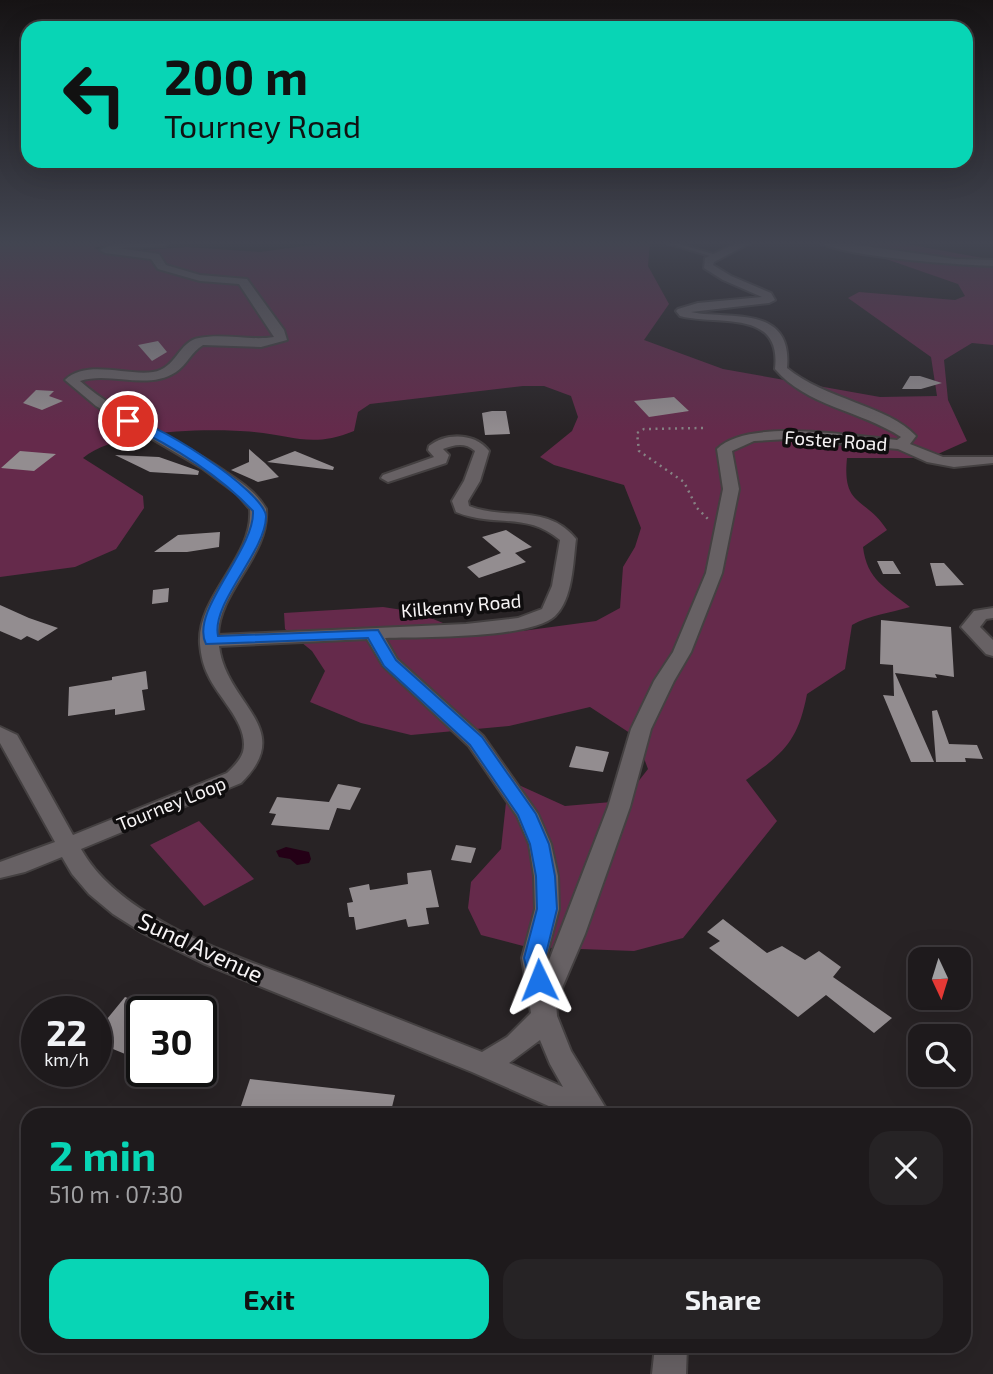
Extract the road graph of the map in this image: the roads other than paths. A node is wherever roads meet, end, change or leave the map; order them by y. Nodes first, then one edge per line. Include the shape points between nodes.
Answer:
1 (259, 306) edge
2 (698, 306) edge
3 (993, 442) edge
4 (901, 444) junction
5 (991, 463) edge
6 (388, 478) dead end
7 (993, 613) edge
8 (373, 633) junction
9 (211, 640) junction
10 (993, 650) edge
11 (0, 733) edge
12 (66, 846) junction
13 (0, 870) edge
14 (543, 1009) junction
15 (482, 1064) junction
16 (581, 1108) edge
17 (591, 1108) edge
18 (670, 1353) edge
19 (669, 1374) edge

1 - 9 street via 282,340 200,341 178,368 166,373 88,374 71,380 85,394 236,485 259,510 247,551 209,628
2 - 4 street, Foster Road via 682,311 695,318 746,317 763,324 780,346 781,369 791,379 845,407 894,425 909,436
3 - 5 street
4 - 5 street via 925,458
4 - 14 street, Foster Road via 788,435 752,437 724,449 731,489 714,573 682,652 641,729 620,807
6 - 8 street, Kilkenny Road via 441,460 436,446 466,440 482,452 460,501 462,509 474,516 545,519 568,539 557,598 546,615 493,627
7 - 10 street via 980,615 970,626
8 - 9 street
8 - 14 street via 390,662 476,741 527,814 540,844 545,876 547,909 534,958
9 - 12 street, Tourney Loop via 214,669 252,731 254,754 234,778
11 - 12 street, Sund Avenue via 10,740
12 - 13 street, Tourney Loop
12 - 15 street, Sund Avenue via 97,888 152,927 263,977
14 - 15 street via 529,1035
14 - 17 street via 559,1056
15 - 16 street, Sund Avenue
18 - 19 street

